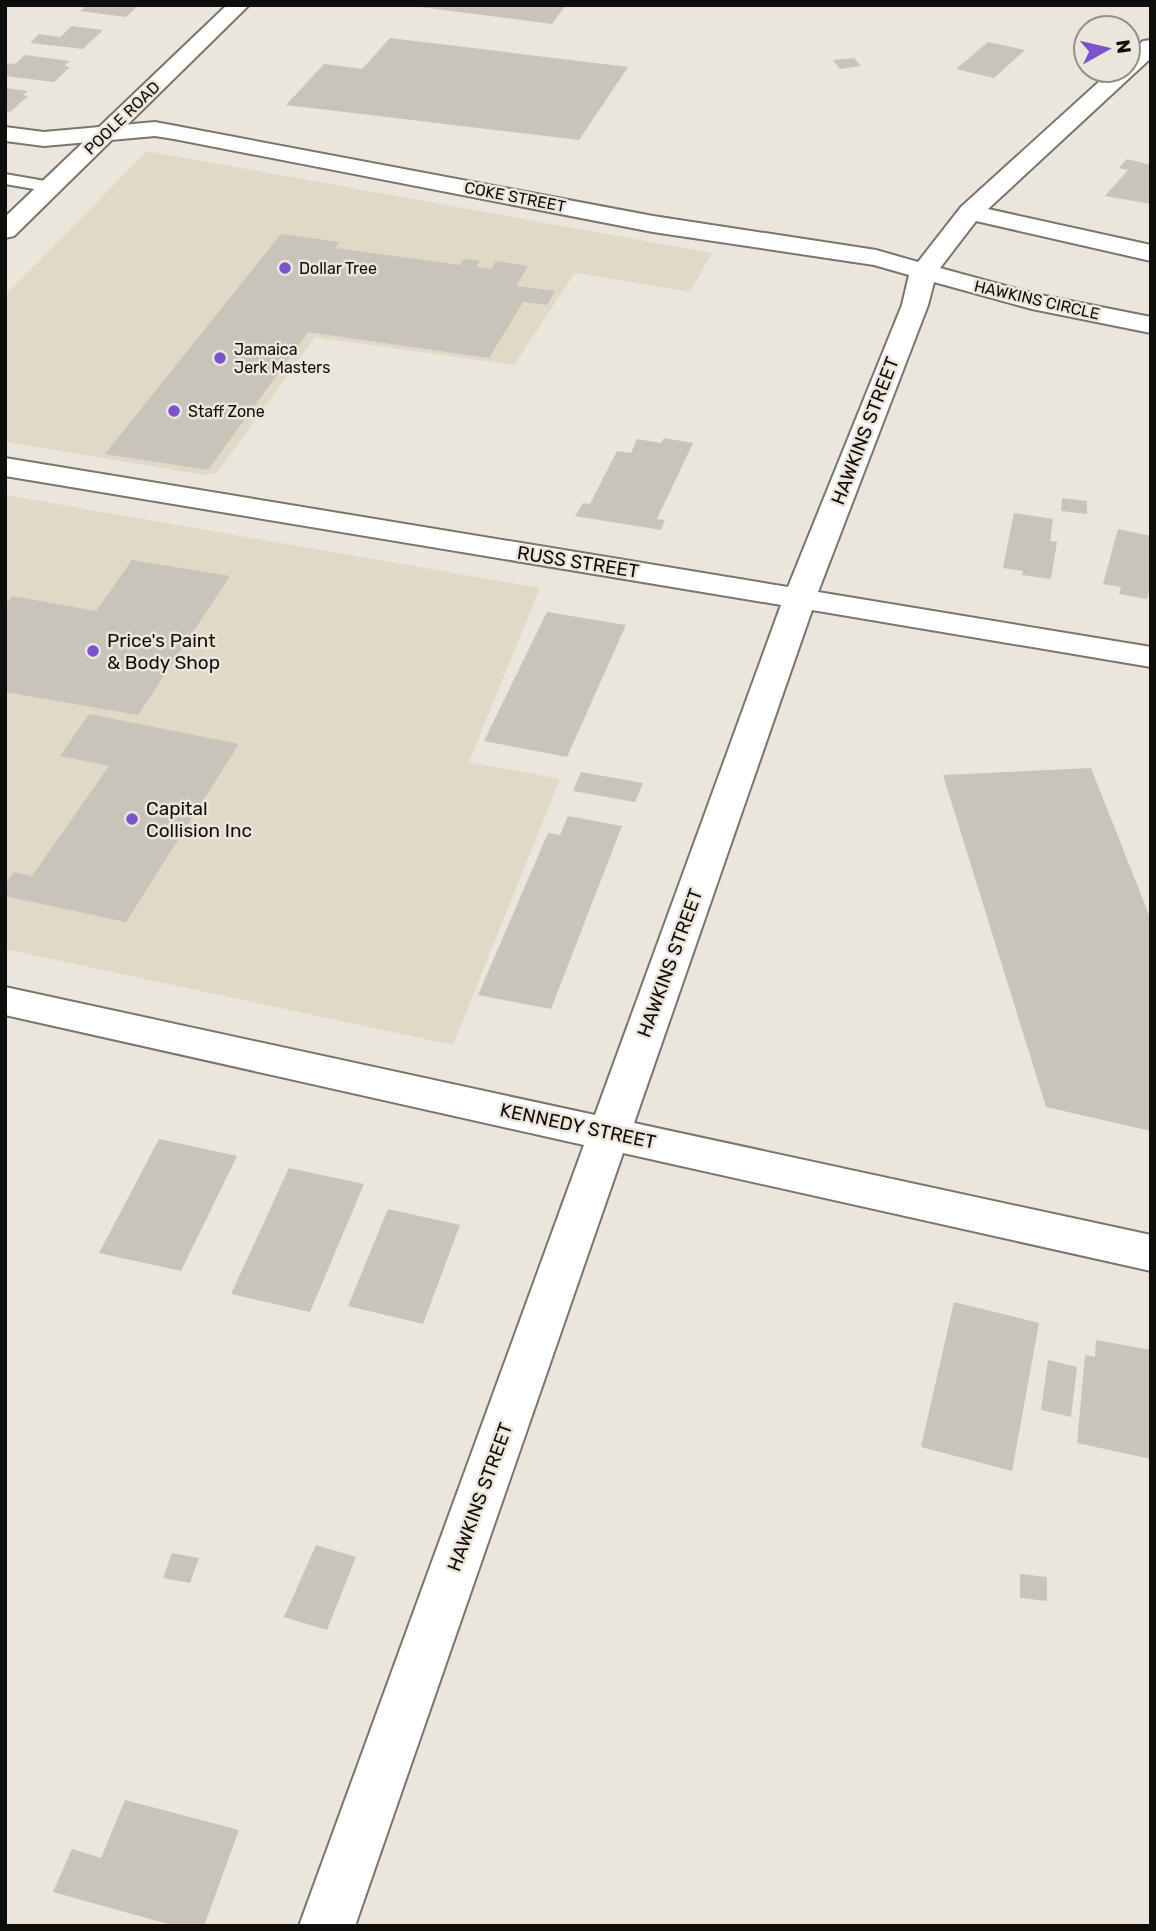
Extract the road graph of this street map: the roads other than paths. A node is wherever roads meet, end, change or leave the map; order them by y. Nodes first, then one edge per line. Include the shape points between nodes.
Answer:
1 (239, 5) edge
2 (1109, 84) edge
3 (106, 133) junction
4 (5, 134) edge
5 (5, 179) edge
6 (51, 187) junction
7 (970, 212) junction
8 (5, 231) edge
9 (1151, 253) edge
10 (923, 272) junction
11 (1151, 325) edge
12 (5, 467) edge
13 (800, 598) junction
14 (1151, 657) edge
15 (5, 1001) edge
16 (610, 1133) junction
17 (1151, 1253) edge
18 (327, 1926) edge

1 - 3 street, POOLE ROAD
2 - 7 street, HAWKINS STREET
3 - 4 street, COKE STREET via 44,139
3 - 6 street, POOLE ROAD
3 - 10 street, COKE STREET via 173,132 653,224 876,258
5 - 6 lane
6 - 8 street, POOLE ROAD
7 - 9 street
7 - 10 street, HAWKINS STREET
10 - 11 street, HAWKINS CIRCLE via 1032,301
10 - 13 street, HAWKINS STREET via 915,305
12 - 13 street, RUSS STREET
13 - 14 street, RUSS STREET
13 - 16 street, HAWKINS STREET
15 - 16 street, KENNEDY STREET
16 - 17 street, KENNEDY STREET
16 - 18 street, HAWKINS STREET

